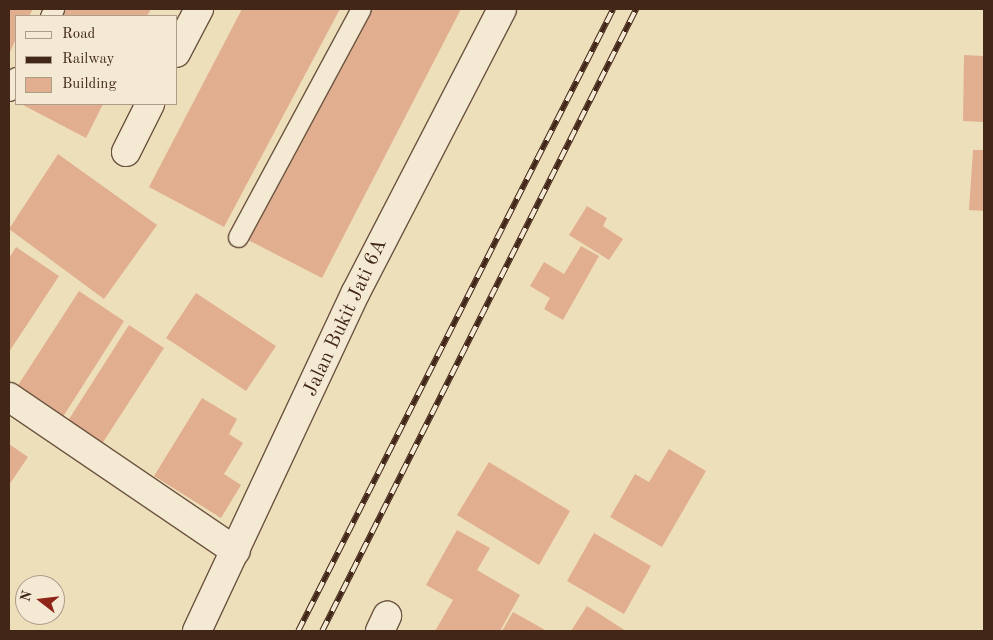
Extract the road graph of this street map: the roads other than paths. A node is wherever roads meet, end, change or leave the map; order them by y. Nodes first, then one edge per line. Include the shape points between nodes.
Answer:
1 (199, 9) edge
2 (361, 9) edge
3 (502, 9) edge
4 (178, 49) edge
5 (15, 80) edge
6 (9, 91) edge
7 (150, 105) edge
8 (126, 152) dead end
9 (238, 237) dead end
10 (9, 397) edge
11 (236, 551) junction
12 (197, 631) edge

1 - 4 street
2 - 9 lane
3 - 11 street, Jalan Bukit Jati 6A via 356,292
5 - 6 lane
7 - 8 street
10 - 11 street
11 - 12 street, Jalan Bukit Jati 6A

